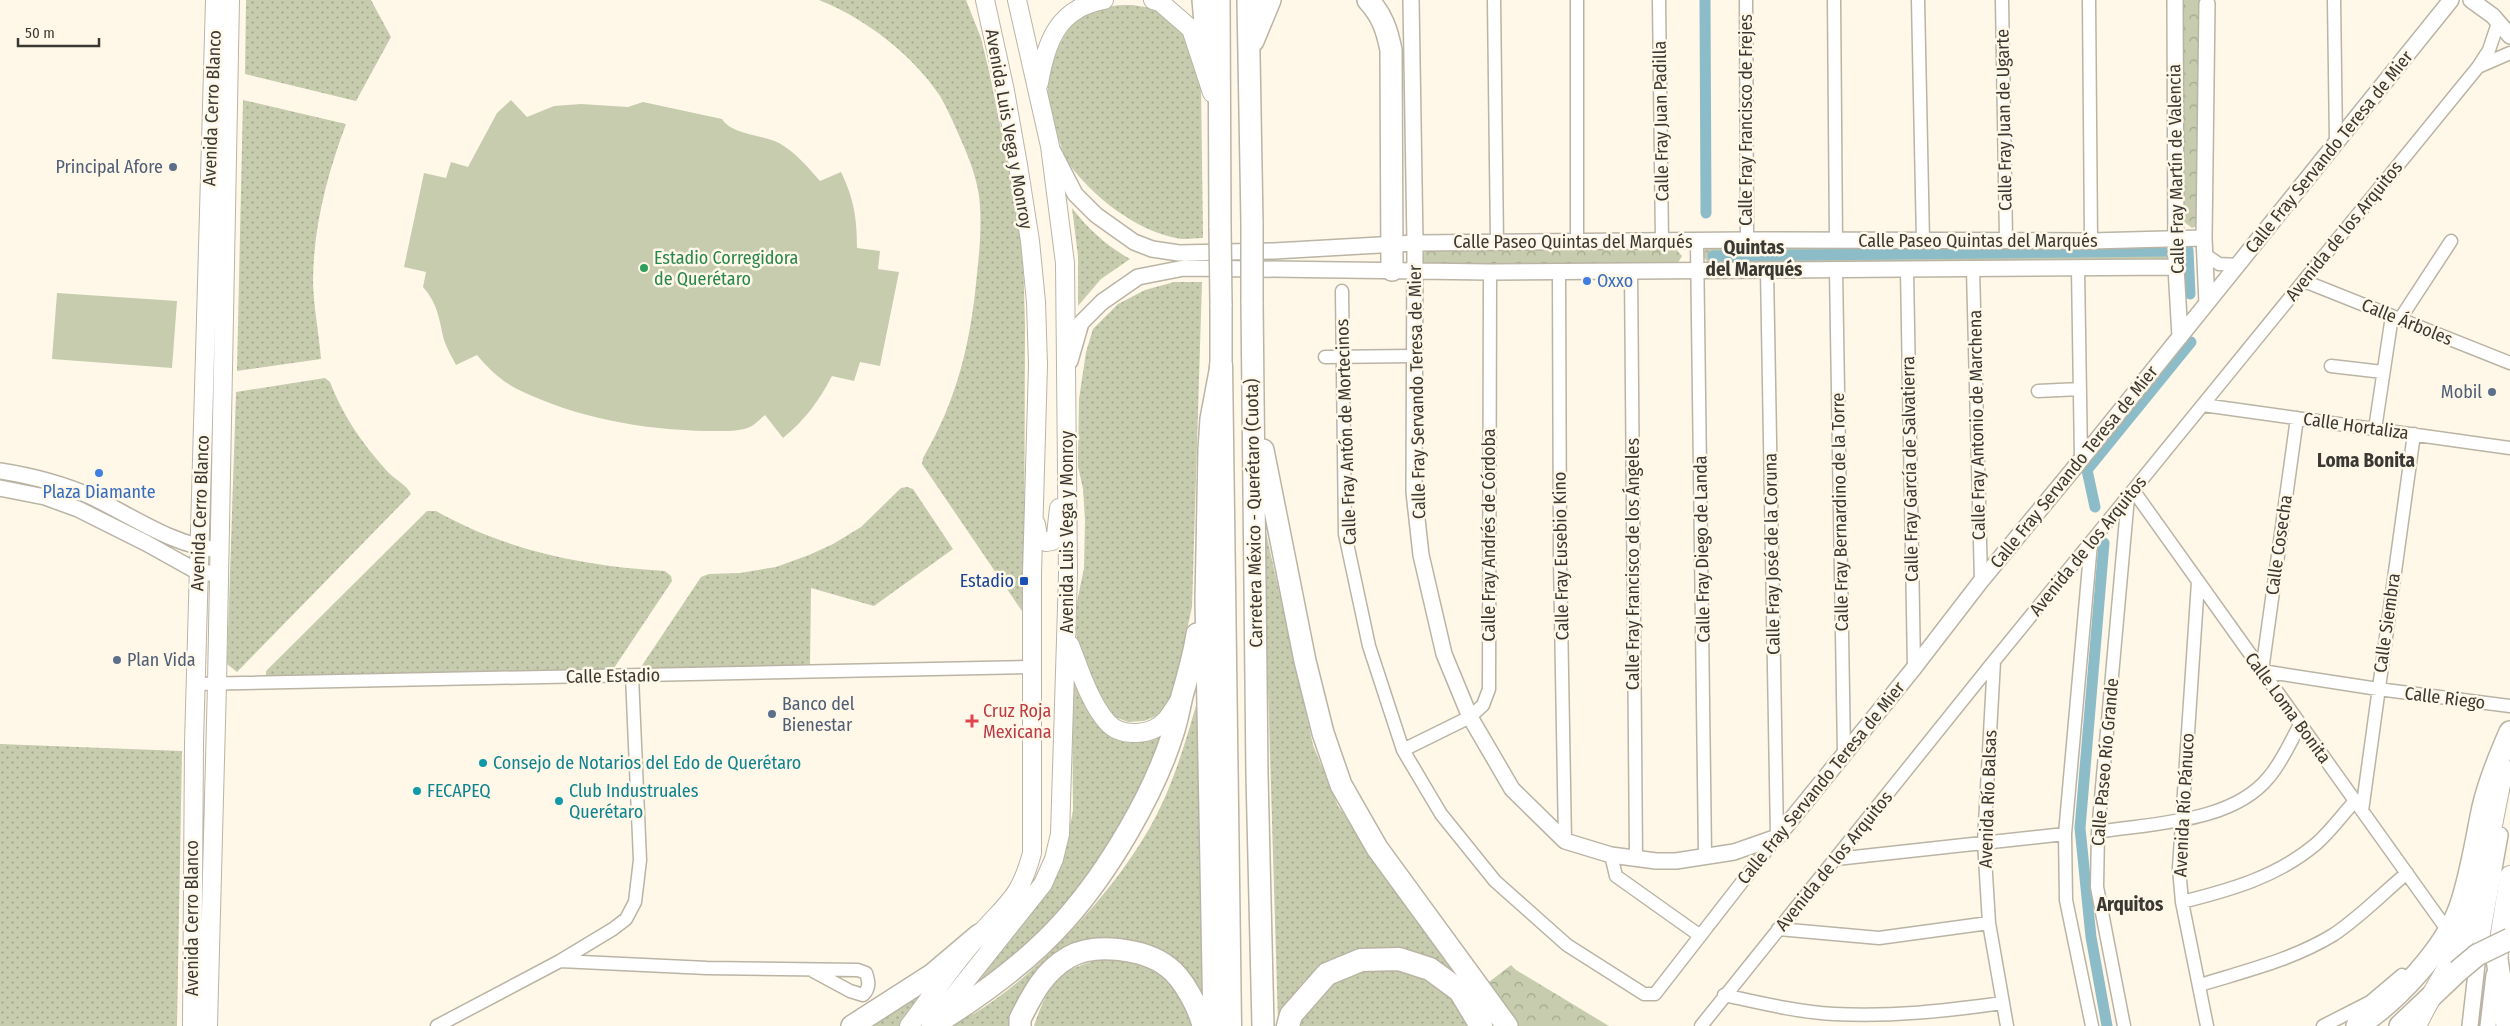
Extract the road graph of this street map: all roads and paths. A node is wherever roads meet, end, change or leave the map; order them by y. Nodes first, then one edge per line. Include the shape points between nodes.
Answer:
1 (215, 0) edge
2 (230, 0) edge
3 (985, 0) edge
4 (1017, 0) edge
5 (1104, 0) edge
6 (1152, 0) edge
7 (1203, 0) edge
8 (1219, 0) edge
9 (1248, 0) edge
10 (1258, 0) edge
11 (1270, 0) edge
12 (1368, 0) edge
13 (1411, 0) edge
14 (1494, 0) edge
15 (1577, 0) edge
16 (1659, 0) edge
17 (1746, 0) edge
18 (1834, 0) edge
19 (1918, 0) edge
20 (2002, 0) edge
21 (2089, 0) edge
22 (2175, 0) edge
23 (2334, 0) edge
24 (2451, 0) edge
25 (2470, 0) edge
26 (2207, 2) edge
27 (2498, 23) junction
28 (2510, 36) edge
29 (1249, 47) junction
30 (2510, 53) edge
31 (2478, 67) junction
32 (1038, 93) junction
33 (1212, 93) junction
34 (2336, 143) junction
35 (1050, 146) junction
36 (1220, 168) junction
37 (2204, 238) junction
38 (2006, 239) junction
39 (1747, 240) junction
40 (2176, 240) junction
41 (1836, 241) junction
42 (1923, 241) junction
43 (2091, 241) junction
44 (2451, 241) dead end
45 (1577, 242) junction
46 (1662, 242) junction
47 (1696, 242) junction
48 (1415, 243) junction
49 (1498, 243) junction
50 (1393, 244) junction
51 (2204, 254) junction
52 (2238, 265) junction
53 (2176, 268) junction
54 (1973, 269) junction
55 (2078, 269) junction
56 (1392, 270) junction
57 (1631, 270) junction
58 (1767, 270) junction
59 (1836, 270) junction
60 (1906, 270) junction
61 (1415, 271) junction
62 (1559, 271) junction
63 (1699, 271) junction
64 (1490, 272) junction
65 (2304, 280) junction
66 (1342, 291) dead end
67 (2207, 303) junction
68 (2396, 317) junction
69 (2180, 337) junction
70 (1342, 356) junction
71 (1413, 356) junction
72 (1326, 357) dead end
73 (2510, 363) edge
74 (1221, 366) junction
75 (2331, 366) dead end
76 (2383, 372) junction
77 (1067, 379) junction
78 (2080, 389) junction
79 (2038, 391) dead end
80 (1253, 405) junction
81 (2203, 405) junction
82 (2297, 418) junction
83 (2375, 429) junction
84 (2414, 434) junction
85 (2510, 448) edge
86 (1068, 456) junction
87 (2082, 459) junction
88 (0, 471) edge
89 (0, 488) edge
90 (2130, 494) junction
91 (1034, 506) junction
92 (2090, 543) junction
93 (199, 549) junction
94 (220, 550) junction
95 (198, 572) junction
96 (219, 574) junction
97 (1981, 581) junction
98 (2198, 582) junction
99 (1206, 600) junction
100 (1067, 637) junction
101 (1994, 661) junction
102 (1031, 667) junction
103 (1914, 668) junction
104 (2262, 671) junction
105 (632, 676) junction
106 (195, 684) junction
107 (217, 684) junction
108 (2378, 690) junction
109 (1182, 696) junction
110 (2510, 706) edge
111 (1470, 717) junction
112 (2300, 724) junction
113 (2510, 732) edge
114 (2510, 740) edge
115 (1403, 750) junction
116 (1844, 754) junction
117 (2510, 757) edge
118 (2358, 806) junction
119 (2182, 819) junction
120 (2098, 832) junction
121 (2065, 834) junction
122 (1777, 837) junction
123 (1565, 841) junction
124 (2476, 841) junction
125 (1984, 842) junction
126 (1611, 855) junction
127 (1705, 855) junction
128 (1636, 857) junction
129 (1836, 859) junction
130 (2406, 873) junction
131 (2510, 876) edge
132 (2182, 902) junction
133 (1989, 923) junction
134 (2443, 924) junction
135 (1778, 929) junction
136 (1699, 935) junction
137 (2510, 939) edge
138 (973, 943) junction
139 (2497, 959) junction
140 (560, 961) junction
141 (813, 971) dead end
142 (2200, 985) junction
143 (1724, 995) junction
144 (1650, 996) joint
145 (2429, 998) junction
146 (2002, 1003) junction
147 (2408, 1023) edge
148 (192, 1026) edge
149 (208, 1026) edge
150 (437, 1026) edge
151 (852, 1026) edge
152 (909, 1026) edge
153 (930, 1026) edge
154 (1020, 1026) edge
155 (1202, 1026) edge
156 (1214, 1026) edge
157 (1230, 1026) edge
158 (1263, 1026) edge
159 (1288, 1026) edge
160 (1481, 1026) edge
161 (1507, 1026) edge
162 (1701, 1026) edge
163 (2007, 1026) edge
164 (2092, 1026) edge
165 (2124, 1026) edge
166 (2207, 1026) edge
167 (2323, 1026) edge
168 (2357, 1026) edge
169 (2470, 1026) edge
170 (2488, 1026) edge
171 (2507, 1026) edge

1 - 93 main road, Avenida Cerro Blanco
2 - 94 main road, Avenida Cerro Blanco
3 - 91 main road, Avenida Luis Vega y Monroy via 1005,91 1030,241 1038,365
4 - 32 main road, Avenida Luis Vega y Monroy
5 - 32 main road via 1077,10 1054,32 1046,51
6 - 33 main road via 1160,2 1191,30
7 - 33 highway
8 - 36 highway, Carretera México - Querétaro (Cuota)
9 - 29 highway, Carretera México - Querétaro (Cuota)
10 - 29 highway
11 - 29 highway
12 - 50 highway via 1386,27 1391,50
13 - 48 street, Calle Fray Servando Teresa de Mier
14 - 49 street
15 - 45 street
16 - 46 street, Calle Fray Juan Padilla
17 - 39 street, Calle Fray Francisco de Frejes
18 - 41 street
19 - 42 street
20 - 38 street, Calle Fray Juan de Ugarte
21 - 43 street
22 - 40 street, Calle Fray Martín de Valencia
23 - 34 street
24 - 34 street, Calle Fray Servando Teresa de Mier
25 - 27 street
26 - 37 street, Calle Fray Martín de Valencia
27 - 28 street
27 - 31 street, Avenida de los Arquitos
29 - 80 highway, Carretera México - Querétaro (Cuota), bridge
30 - 31 street, Avenida de los Arquitos
31 - 65 street, Avenida de los Arquitos
32 - 35 main road, Avenida Luis Vega y Monroy
33 - 36 highway
34 - 52 street, Calle Fray Servando Teresa de Mier
35 - 50 street, Calle Paseo Quintas del Marqués via 1076,194 1096,215 1134,242 1152,249 1179,253
35 - 77 main road, Avenida Luis Vega y Monroy via 1065,263
36 - 74 highway, Carretera México - Querétaro (Cuota), bridge
37 - 40 street, Calle Paseo Quintas del Marqués
37 - 51 street, Calle Fray Martín de Valencia
38 - 42 street, Calle Paseo Quintas del Marqués
38 - 43 street, Calle Paseo Quintas del Marqués
39 - 41 street, Calle Paseo Quintas del Marqués
39 - 47 street, Calle Paseo Quintas del Marqués
40 - 43 street, Calle Paseo Quintas del Marqués
40 - 53 street, Calle Fray Martín de Valencia
41 - 42 street, Calle Paseo Quintas del Marqués
44 - 68 street
45 - 46 street, Calle Paseo Quintas del Marqués
45 - 49 street, Calle Paseo Quintas del Marqués
46 - 47 street, Calle Paseo Quintas del Marqués
47 - 63 street, Calle Fray Diego de Landa
48 - 49 street, Calle Paseo Quintas del Marqués
48 - 50 street, Calle Paseo Quintas del Marqués
48 - 61 street, Calle Fray Servando Teresa de Mier
50 - 56 highway
51 - 52 street via 2219,264
51 - 67 street, Calle Fray Martín de Valencia
52 - 67 street, Calle Fray Servando Teresa de Mier
53 - 55 street, Calle Paseo Quintas del Marqués
53 - 69 street, Calle Fray Martín de Valencia
54 - 55 street, Calle Paseo Quintas del Marqués
54 - 60 street, Calle Paseo Quintas del Marqués
54 - 97 street, Calle Fray Antonio de Marchena
55 - 78 street
56 - 61 street, Calle Paseo Quintas del Marqués
56 - 77 street, Calle Paseo Quintas del Marqués via 1184,268 1138,277 1102,302 1081,323
57 - 62 street, Calle Paseo Quintas del Marqués
57 - 63 street, Calle Paseo Quintas del Marqués
57 - 128 street, Calle Fray Francisco de los Ángeles
58 - 59 street, Calle Paseo Quintas del Marqués
58 - 63 street, Calle Paseo Quintas del Marqués
58 - 122 street, Calle Fray José de la Coruna
59 - 60 street, Calle Paseo Quintas del Marqués
59 - 116 street, Calle Fray Bernardino de la Torre
60 - 103 street, Calle Fray García de Salvatierra
61 - 64 street, Calle Paseo Quintas del Marqués
61 - 71 street, Calle Fray Servando Teresa de Mier
62 - 64 street, Calle Paseo Quintas del Marqués
62 - 123 street, Calle Fray Eusebio Kino
63 - 127 street, Calle Fray Diego de Landa
64 - 111 street, Calle Fray Andrés de Córdoba via 1489,689 1483,705
65 - 68 street, Calle Árboles
65 - 81 street, Avenida de los Arquitos
66 - 70 street, Calle Fray Antón de Mortecinos
67 - 69 street, Calle Fray Servando Teresa de Mier
68 - 73 street, Calle Árboles
68 - 76 street
69 - 87 street, Calle Fray Servando Teresa de Mier
70 - 71 street
70 - 72 street
70 - 115 street, Calle Fray Antón de Mortecinos via 1345,534 1369,646
71 - 111 street, Calle Fray Servando Teresa de Mier via 1414,492 1421,554 1444,654
74 - 99 highway, Carretera México - Querétaro (Cuota) via 1210,442
74 - 157 highway, Carretera México - Querétaro (Cuota)
75 - 76 street
76 - 83 street
77 - 86 main road, Avenida Luis Vega y Monroy
78 - 79 street
78 - 87 street
80 - 158 highway, Carretera México - Querétaro (Cuota)
80 - 161 highway via 1306,661 1323,733 1341,785 1377,848
81 - 82 street, Calle Hortaliza
81 - 90 street, Avenida de los Arquitos
82 - 83 street, Calle Hortaliza
82 - 104 street, Calle Cosecha
83 - 84 street, Calle Hortaliza
84 - 85 street, Calle Hortaliza
84 - 108 street, Calle Siembra
86 - 91 main road via 1056,535 1052,541 1042,541 1036,534
86 - 100 main road, Avenida Luis Vega y Monroy
87 - 97 street, Calle Fray Servando Teresa de Mier
88 - 93 street via 50,481 91,497
89 - 95 street via 45,497 78,509
90 - 92 street, Avenida de los Arquitos
90 - 98 street, Calle Loma Bonita
90 - 120 street, Calle Paseo Río Grande
91 - 102 main road, Avenida Luis Vega y Monroy
92 - 101 street, Avenida de los Arquitos
92 - 121 street, Calle Paseo Río Grande
93 - 94 street
93 - 95 main road, Avenida Cerro Blanco
94 - 96 main road, Avenida Cerro Blanco
95 - 96 street
95 - 106 main road, Avenida Cerro Blanco
96 - 107 main road, Avenida Cerro Blanco
97 - 103 street, Calle Fray Servando Teresa de Mier
98 - 104 street, Calle Loma Bonita
98 - 119 street, Avenida Río Pánuco
99 - 109 highway
99 - 156 highway, Carretera México - Querétaro (Cuota)
100 - 109 main road via 1082,676 1112,727 1123,732 1149,730 1166,721
100 - 153 main road, Avenida Luis Vega y Monroy via 1060,834 1043,884
101 - 125 street, Avenida Río Balsas
101 - 129 street, Avenida de los Arquitos
102 - 105 street, Calle Estadio
102 - 138 main road, Avenida Luis Vega y Monroy via 1032,853 1013,900
103 - 116 street, Calle Fray Servando Teresa de Mier
104 - 108 street, Calle Riego
104 - 112 street, Calle Loma Bonita
105 - 107 street, Calle Estadio
105 - 140 street via 640,860 635,902 626,919
106 - 107 street, Calle Estadio
106 - 148 main road, Avenida Cerro Blanco
107 - 149 main road, Avenida Cerro Blanco
108 - 110 street, Calle Riego
108 - 118 street, Calle Siembra
109 - 153 highway via 1173,734 1151,787 1094,884 1065,921 1037,948 966,1005
111 - 115 street, Calle Fray Andrés de Córdoba
111 - 123 street, Calle Fray Servando Teresa de Mier via 1512,789
112 - 118 street, Calle Loma Bonita
112 - 119 street via 2269,778 2247,798 2233,806
113 - 124 highway via 2493,769
114 - 145 main road via 2474,917
115 - 144 street, Calle Fray Antón de Mortecinos via 1441,814 1495,881 1567,945
116 - 122 street, Calle Fray Servando Teresa de Mier
117 - 169 street
118 - 130 street, Calle Loma Bonita
118 - 132 street via 2282,869 2235,889
119 - 120 street
119 - 132 street, Avenida Río Pánuco via 2179,868
120 - 165 street, Calle Paseo Río Grande via 2097,887
121 - 125 street
121 - 164 street, Calle Paseo Río Grande via 2066,900
122 - 127 street, Calle Fray Servando Teresa de Mier via 1734,852
122 - 136 street, Calle Fray Servando Teresa de Mier
123 - 126 street, Calle Fray Servando Teresa de Mier
124 - 134 street
124 - 168 highway via 2460,907 2448,931 2424,966
125 - 129 street
125 - 133 street, Avenida Río Balsas
126 - 128 street, Calle Fray Servando Teresa de Mier
126 - 136 street via 1616,876
127 - 128 street, Calle Fray Servando Teresa de Mier via 1663,861
129 - 135 street, Avenida de los Arquitos
130 - 134 street, Calle Loma Bonita
130 - 142 street via 2347,924 2324,939 2286,958
131 - 139 main road
132 - 142 street, Avenida Río Pánuco
133 - 135 street via 1879,938
133 - 146 street, Avenida Río Balsas
134 - 167 street via 2424,952 2399,979 2370,1002
135 - 143 street, Avenida de los Arquitos
136 - 144 street, Calle Fray Servando Teresa de Mier via 1655,994
137 - 145 highway, bridge via 2477,955
138 - 151 highway via 933,974
138 - 152 main road, Avenida Luis Vega y Monroy
139 - 170 street
139 - 171 highway
140 - 141 street
140 - 150 street
142 - 166 street, Avenida Río Pánuco
143 - 146 street via 1833,1014 1937,1012
143 - 162 street, Avenida de los Arquitos
145 - 147 highway
146 - 163 street, Avenida Río Balsas
154 - 155 highway via 1020,1019 1039,982 1069,956 1098,948 1135,951 1168,967 1188,992
159 - 160 highway via 1291,1015 1327,974 1361,960 1399,959 1430,969 1460,992

